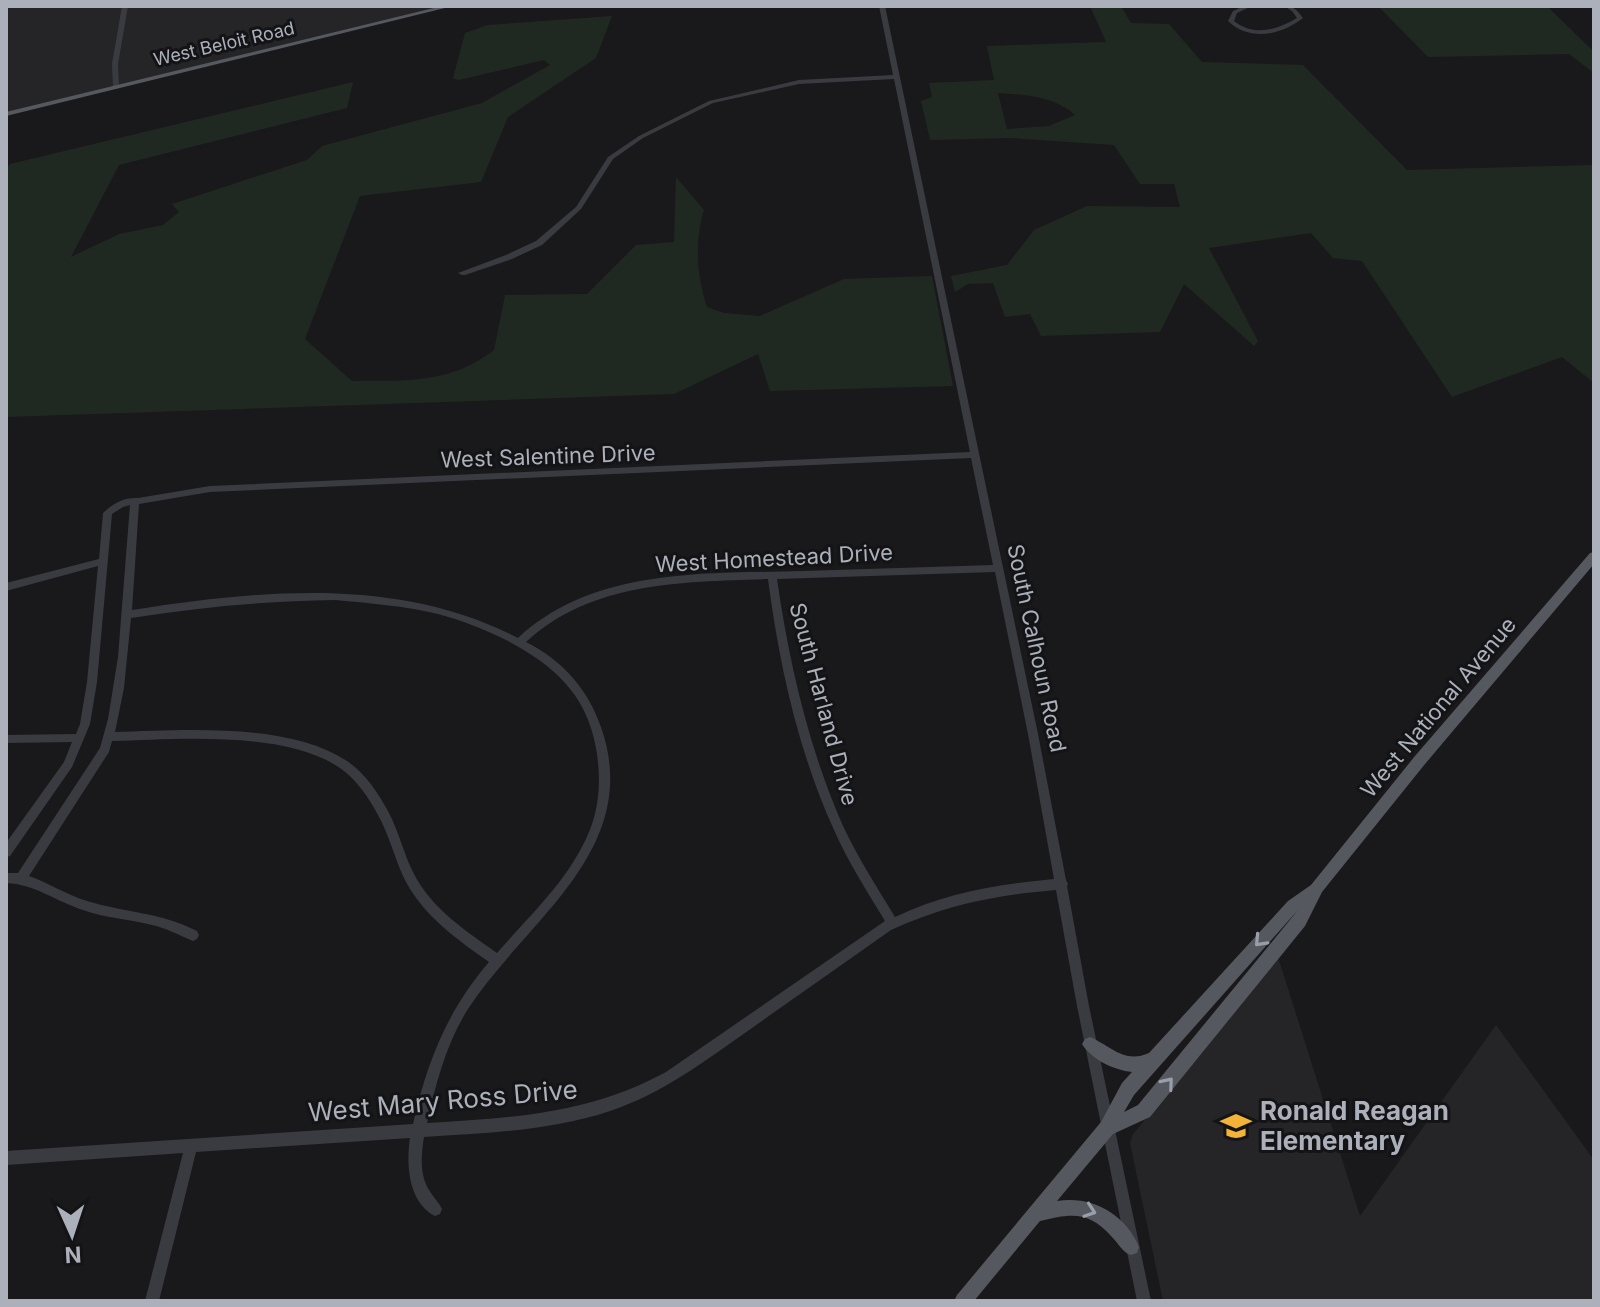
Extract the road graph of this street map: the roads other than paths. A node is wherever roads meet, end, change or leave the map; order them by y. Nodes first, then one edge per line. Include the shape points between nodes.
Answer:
1 (125, 6) edge
2 (450, 6) edge
3 (882, 6) edge
4 (1249, 6) edge
5 (1287, 6) edge
6 (898, 80) junction
7 (116, 87) junction
8 (6, 114) edge
9 (462, 273) dead end
10 (975, 455) junction
11 (135, 500) junction
12 (1594, 556) edge
13 (103, 561) junction
14 (998, 568) junction
15 (772, 576) junction
16 (6, 587) edge
17 (126, 615) junction
18 (520, 642) junction
19 (109, 737) junction
20 (79, 738) junction
21 (6, 739) edge
22 (6, 852) edge
23 (22, 877) junction
24 (6, 878) edge
25 (1062, 884) junction
26 (1317, 888) junction
27 (892, 923) junction
28 (193, 935) dead end
29 (498, 961) junction
30 (1090, 1044) junction
31 (1161, 1055) junction
32 (1107, 1128) junction
33 (418, 1131) junction
34 (191, 1146) junction
35 (6, 1158) edge
36 (435, 1209) dead end
37 (1036, 1214) junction
38 (1131, 1247) junction
39 (152, 1301) edge
40 (963, 1301) edge
41 (1144, 1301) edge

1 - 7 street
2 - 7 main road, West Beloit Road
3 - 6 street, South Calhoun Road
4 - 5 street via 1235,12 1231,21 1242,30 1264,32 1300,18
6 - 9 street via 800,84 706,106 610,158 579,208 539,243
6 - 10 street, South Calhoun Road
7 - 8 main road, West Beloit Road
10 - 11 street, West Salentine Drive via 225,488
10 - 14 street, South Calhoun Road
11 - 13 street, West Salentine Drive via 108,513
11 - 17 street
12 - 26 main road, West National Avenue
13 - 16 street
13 - 20 street via 90,692
14 - 15 street, West Homestead Drive
14 - 25 street, South Calhoun Road
15 - 18 street, West Homestead Drive via 676,579 607,592 554,615
15 - 27 street, South Harland Drive via 803,719 833,816
17 - 18 street via 244,600 360,599 453,613
17 - 19 street
18 - 29 street via 572,681 588,706 601,737 603,793 583,858
19 - 23 street
19 - 29 street via 270,740 313,750 342,764 366,786 384,815 411,881 427,904
20 - 21 street
20 - 22 street via 51,790
23 - 24 street
23 - 28 street via 85,905 145,916
25 - 27 street, West Mary Ross Drive via 961,895
25 - 30 street, South Calhoun Road
26 -> 31 main road, West National Avenue via 1249,953
32 -> 26 main road, West National Avenue via 1144,1111 1300,921
27 - 33 street, West Mary Ross Drive via 726,1042 641,1095 565,1118
29 - 33 street via 454,1019 434,1060
30 - 31 main road via 1129,1065 1144,1065
30 - 32 street, South Calhoun Road
31 - 32 main road, West National Avenue via 1128,1089
32 - 37 main road, West National Avenue
32 - 38 street, South Calhoun Road
33 - 34 street, West Mary Ross Drive
33 - 36 street via 415,1180
34 - 35 street, West Mary Ross Drive
34 - 39 street
37 -> 38 main road via 1060,1207 1090,1208 1108,1218
37 - 40 main road, West National Avenue
38 - 41 street, South Calhoun Road

